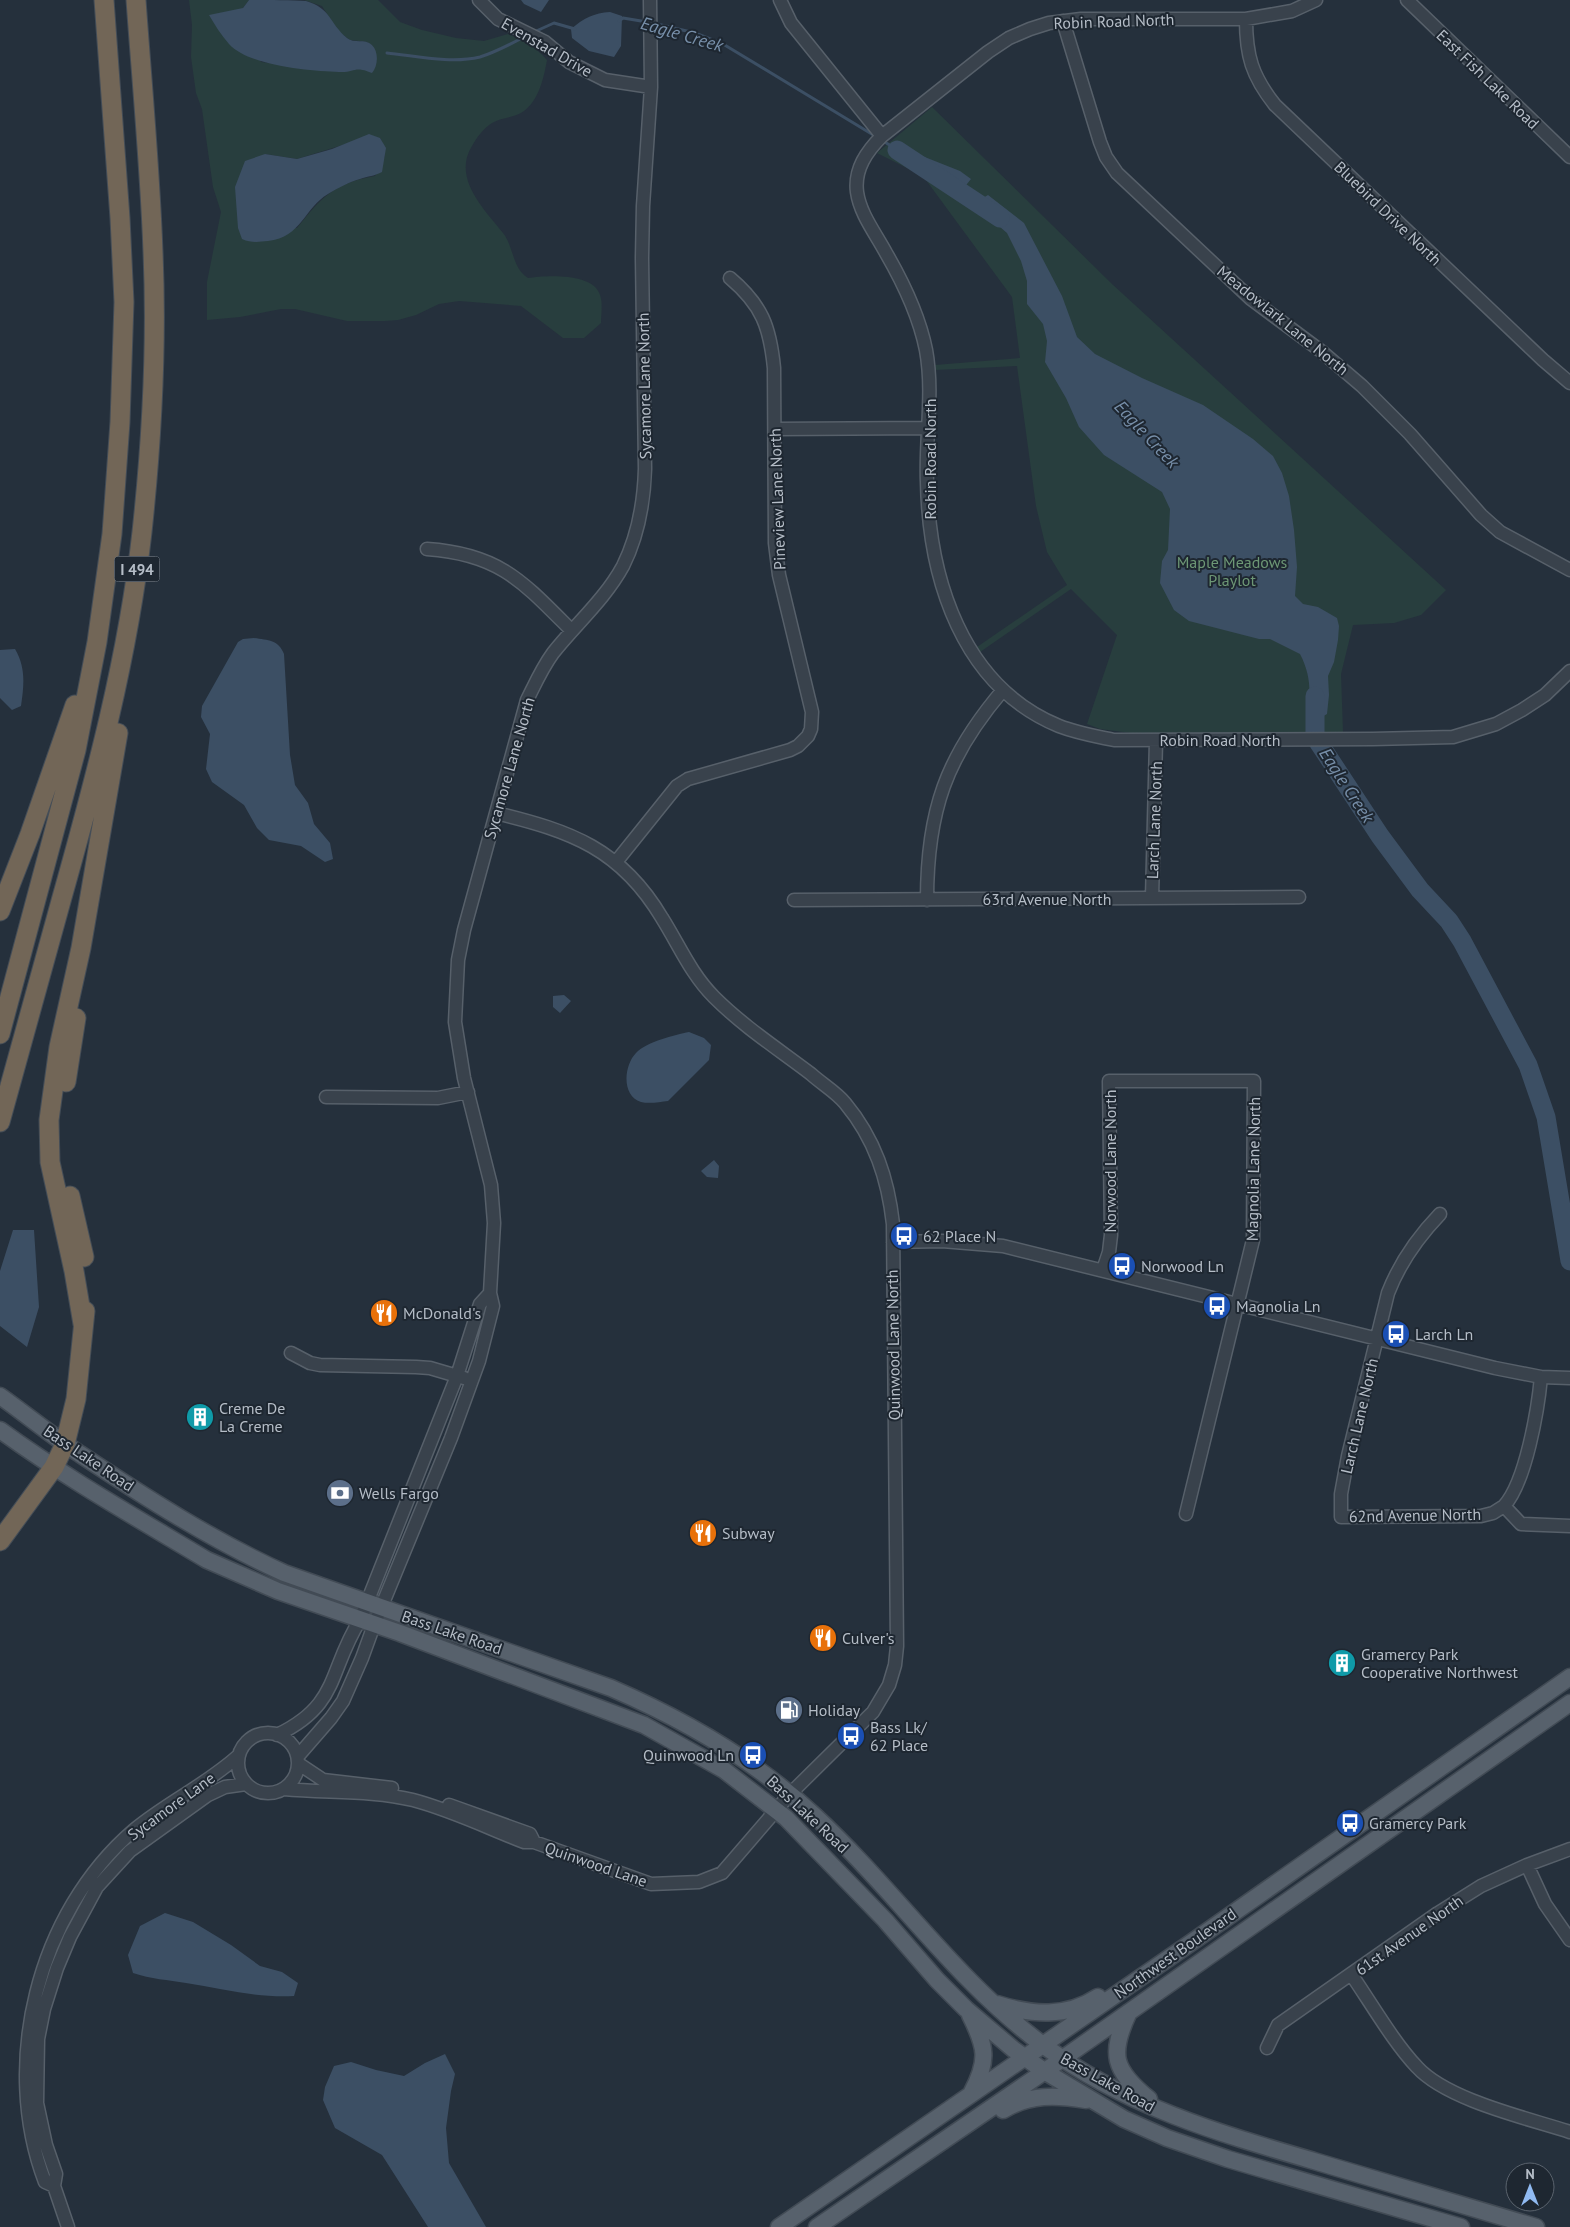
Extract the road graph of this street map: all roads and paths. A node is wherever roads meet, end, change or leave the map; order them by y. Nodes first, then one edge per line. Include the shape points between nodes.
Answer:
1 (104, 0) edge
2 (136, 0) edge
3 (479, 0) edge
4 (650, 0) edge
5 (780, 0) edge
6 (1316, 0) edge
7 (1406, 0) edge
8 (1246, 19) junction
9 (1063, 21) junction
10 (650, 87) junction
11 (882, 136) junction
12 (1570, 158) edge
13 (730, 278) dead end
14 (1570, 383) edge
15 (928, 428) junction
16 (774, 429) junction
17 (144, 513) junction
18 (427, 549) dead end
19 (1570, 570) edge
20 (572, 631) junction
21 (97, 642) junction
22 (1570, 671) edge
23 (1003, 690) junction
24 (1156, 741) junction
25 (496, 813) junction
26 (616, 862) junction
27 (1299, 897) dead end
28 (1152, 898) junction
29 (794, 900) dead end
30 (927, 900) junction
31 (0, 912) edge
32 (0, 1034) edge
33 (1109, 1081) joint
34 (468, 1092) junction
35 (326, 1097) dead end
36 (0, 1122) edge
37 (1440, 1214) dead end
38 (893, 1242) junction
39 (1102, 1270) junction
40 (490, 1293) junction
41 (1238, 1304) junction
42 (1377, 1339) junction
43 (291, 1353) dead end
44 (457, 1376) junction
45 (1541, 1377) junction
46 (1570, 1378) edge
47 (472, 1381) junction
48 (0, 1396) edge
49 (0, 1430) edge
50 (65, 1444) junction
51 (54, 1467) junction
52 (1504, 1506) junction
53 (1186, 1514) dead end
54 (1341, 1517) joint
55 (1570, 1526) edge
56 (0, 1541) edge
57 (374, 1605) junction
58 (367, 1622) junction
59 (1570, 1677) edge
60 (1570, 1703) edge
61 (277, 1735) junction
62 (238, 1756) junction
63 (299, 1760) junction
64 (1447, 1763) junction
65 (246, 1784) junction
66 (284, 1788) junction
67 (790, 1794) junction
68 (418, 1798) junction
69 (776, 1809) junction
70 (1570, 1849) edge
71 (1527, 1865) junction
72 (1307, 1886) junction
73 (1570, 1940) edge
74 (1192, 1942) junction
75 (1351, 1974) junction
76 (990, 2001) junction
77 (966, 2009) junction
78 (1129, 2012) junction
79 (1043, 2045) junction
80 (1267, 2048) dead end
81 (1026, 2058) junction
82 (1062, 2058) junction
83 (1044, 2071) junction
84 (970, 2096) junction
85 (1094, 2102) junction
86 (1166, 2114) junction
87 (1570, 2132) edge
88 (901, 2171) junction
89 (54, 2186) junction
90 (1519, 2225) edge
91 (68, 2227) edge
92 (779, 2227) edge
93 (817, 2227) edge
94 (1461, 2227) edge
95 (1536, 2227) edge

1 - 21 highway, I 494 via 120,218 123,348 112,534
2 - 17 highway, I 494 via 150,190 154,307
3 - 10 street, Evenstad Drive via 498,19 545,42 569,62 605,80
4 - 10 street, Sycamore Lane North
5 - 11 street via 791,23
6 - 8 street, Robin Road North via 1292,10
7 - 12 street, East Fish Lake Road
8 - 9 street, Robin Road North
8 - 14 street, Bluebird Drive North via 1250,63 1275,105
9 - 11 street, Robin Road North via 1030,29 1002,43
9 - 19 street, Meadowlark Lane North via 1100,142 1117,173 1252,299 1362,386 1500,532
10 - 20 street, Sycamore Lane North via 643,206 645,469 642,506 624,564 604,595
11 - 15 street, Robin Road North via 868,151 861,165 857,191 864,213 912,303 922,334 929,367
13 - 16 street, Pineview Lane North via 750,295 766,325 774,368
15 - 16 street
15 - 23 street, Robin Road North via 929,520 942,587 956,626 970,651
16 - 26 street, Pineview Lane North via 775,543 779,575 812,712 811,729 804,742 790,750 688,778 677,786
17 - 36 highway, I 494 via 130,619 113,704
17 - 50 highway via 135,634 81,948 59,1047 49,1120 50,1162 82,1324 76,1399
18 - 20 street via 470,554 500,568 522,582
20 - 25 street, Sycamore Lane North via 552,654 527,700
21 - 31 highway
21 - 32 highway, I 494 via 76,750
22 - 24 street, Robin Road North via 1545,695 1522,710 1496,724 1453,737
23 - 24 street, Robin Road North via 1058,726 1114,740
23 - 30 street via 960,748 944,784 934,815 929,847
24 - 28 street, Larch Lane North
25 - 26 street, Quinwood Lane North via 576,837
25 - 34 street, Sycamore Lane North via 458,960 455,1022 458,1052
26 - 38 street, Quinwood Lane North via 650,898 693,971 712,995 746,1026 841,1099 851,1111 883,1169 890,1199
27 - 28 street, 63rd Avenue North
28 - 30 street, 63rd Avenue North
29 - 30 street, 63rd Avenue North
33 - 39 street, Norwood Lane North via 1111,1235
33 - 41 street, Magnolia Lane North via 1254,1081 1254,1226
34 - 35 street via 438,1098
34 - 40 street, Sycamore Lane North via 493,1200
37 - 42 street, Larch Lane North via 1408,1252 1396,1272
38 - 39 street via 942,1241 1004,1246
38 - 67 street, Quinwood Lane North via 895,1665 889,1685 873,1712
39 - 41 street
40 - 44 street, Sycamore Lane North via 480,1304
40 - 47 street, Sycamore Lane North via 493,1306
41 - 42 street
41 - 53 street, Magnolia Lane North
42 - 45 street
42 - 54 street, Larch Lane North via 1348,1456 1341,1494
43 - 44 street via 320,1365 430,1368
44 - 47 street
44 - 57 street, Sycamore Lane North
45 - 46 street
45 - 52 street via 1532,1435 1518,1483
47 - 57 street, Sycamore Lane North via 451,1438
48 - 50 main road, Bass Lake Road
49 - 51 main road, Bass Lake Road
50 - 51 highway
50 - 57 main road, Bass Lake Road via 172,1513 240,1552 284,1573
51 - 56 highway
51 - 58 main road, Bass Lake Road via 206,1560 278,1591
52 - 54 street, 62nd Avenue North via 1481,1516
52 - 55 street, 62nd Avenue North via 1521,1524
57 - 58 street, Sycamore Lane North
57 - 67 main road, Bass Lake Road via 635,1698 692,1728 766,1774
58 - 61 street via 352,1633 328,1693 319,1705 307,1718
58 - 63 street via 362,1658 343,1701
58 - 69 main road, Bass Lake Road via 644,1724 724,1770
59 - 64 main road, Northwest Boulevard
60 - 72 main road, Northwest Boulevard
61 - 62 street via 265,1733 254,1736 245,1741
61 - 63 street via 290,1742 297,1750
62 - 65 street via 238,1771
62 - 89 street, Sycamore Lane via 134,1830 106,1858 76,1894 40,1963 25,2012 21,2097 34,2161 45,2182
63 - 66 street via 295,1778
63 - 68 street, Quinwood Lane via 323,1780 376,1786
64 - 72 main road via 1448,1772 1442,1782 1321,1866
64 - 74 main road, Northwest Boulevard
65 - 66 street via 259,1791
65 - 89 street, Sycamore Lane via 225,1787 208,1795 130,1851 97,1887 70,1937 56,1968 38,2039 37,2103 56,2174
66 - 68 street, Quinwood Lane
67 - 69 street, Quinwood Lane North
67 - 76 main road, Bass Lake Road via 834,1835
68 - 69 street, Quinwood Lane via 524,1842 534,1842 651,1884 699,1882 722,1873
69 - 77 main road, Bass Lake Road via 885,1920
70 - 71 street, 61st Avenue North
71 - 73 street via 1545,1904
71 - 75 street, 61st Avenue North via 1481,1886 1445,1908
72 - 78 main road, Northwest Boulevard
74 - 76 main road via 1170,1947 1089,2003 1066,2011 1031,2013
74 - 79 main road, Northwest Boulevard
75 - 80 street, 61st Avenue North via 1278,2025
75 - 87 street via 1406,2053 1432,2080 1467,2098
76 - 79 main road, Bass Lake Road
77 - 81 main road, Bass Lake Road
77 - 84 main road via 983,2042 985,2053 981,2075
78 - 82 main road, Northwest Boulevard
78 - 86 main road via 1118,2038 1120,2069 1134,2087
79 - 81 main road, Northwest Boulevard
79 - 82 main road, Bass Lake Road
81 - 83 main road, Bass Lake Road
81 - 84 main road, Northwest Boulevard
82 - 83 main road, Northwest Boulevard
82 - 86 main road, Bass Lake Road via 1111,2088
83 - 85 main road, Bass Lake Road
83 - 88 main road, Northwest Boulevard
84 - 92 main road, Northwest Boulevard
85 - 88 main road via 1058,2096 1023,2100 1001,2111 924,2165
85 - 94 main road, Bass Lake Road via 1157,2134 1198,2149
86 - 90 main road, Bass Lake Road
88 - 93 main road, Northwest Boulevard
89 - 91 street, Sycamore Lane
90 - 95 main road, Bass Lake Road

